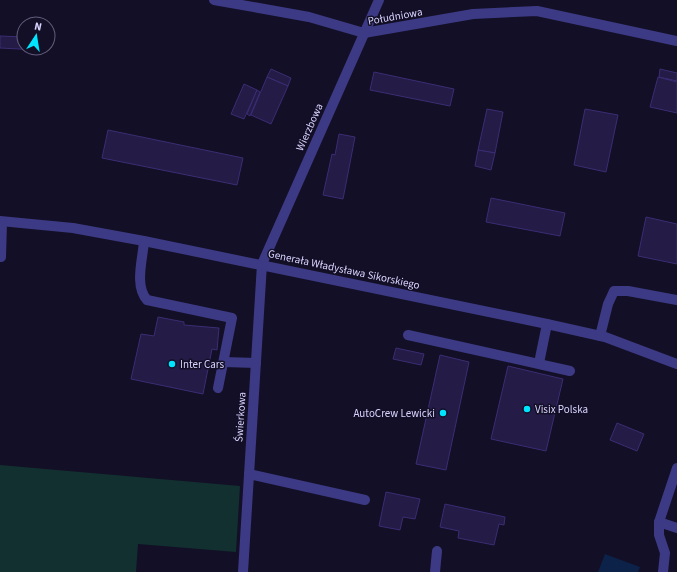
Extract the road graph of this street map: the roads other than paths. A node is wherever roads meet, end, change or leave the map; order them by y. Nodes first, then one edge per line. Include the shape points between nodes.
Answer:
1 (214, 0) edge
2 (379, 0) edge
3 (364, 33) junction
4 (677, 41) edge
5 (1, 222) edge
6 (144, 240) junction
7 (1, 257) edge
8 (262, 264) junction
9 (677, 300) edge
10 (548, 324) junction
11 (408, 335) dead end
12 (600, 336) junction
13 (224, 362) junction
14 (256, 363) junction
15 (539, 363) junction
16 (677, 364) edge
17 (570, 371) dead end
18 (218, 388) dead end
19 (677, 468) edge
20 (249, 474) junction
21 (365, 500) dead end
22 (659, 522) junction
23 (677, 528) edge
24 (437, 551) dead end
25 (243, 572) edge
26 (434, 572) edge
27 (663, 572) edge

1 - 3 street, Południowa via 309,17
2 - 3 street, Wierzbowa
3 - 4 street, Południowa via 473,14 537,11
3 - 8 street, Wierzbowa
5 - 6 street, Generała Władysława Sikorskiego via 73,228
5 - 7 street
6 - 8 street, Generała Władysława Sikorskiego
6 - 13 street via 140,287 143,295 153,302 232,318
8 - 10 street, Generała Władysława Sikorskiego
8 - 14 street, Świerkowa
9 - 12 street via 614,291
10 - 12 street, Generała Władysława Sikorskiego
10 - 15 street
11 - 15 street
12 - 16 street, Generała Władysława Sikorskiego
13 - 14 street
13 - 18 street
14 - 20 street, Świerkowa
15 - 17 street
19 - 22 street
20 - 21 street
20 - 25 street, Świerkowa
22 - 23 street
22 - 27 street via 659,535 665,553
24 - 26 street

